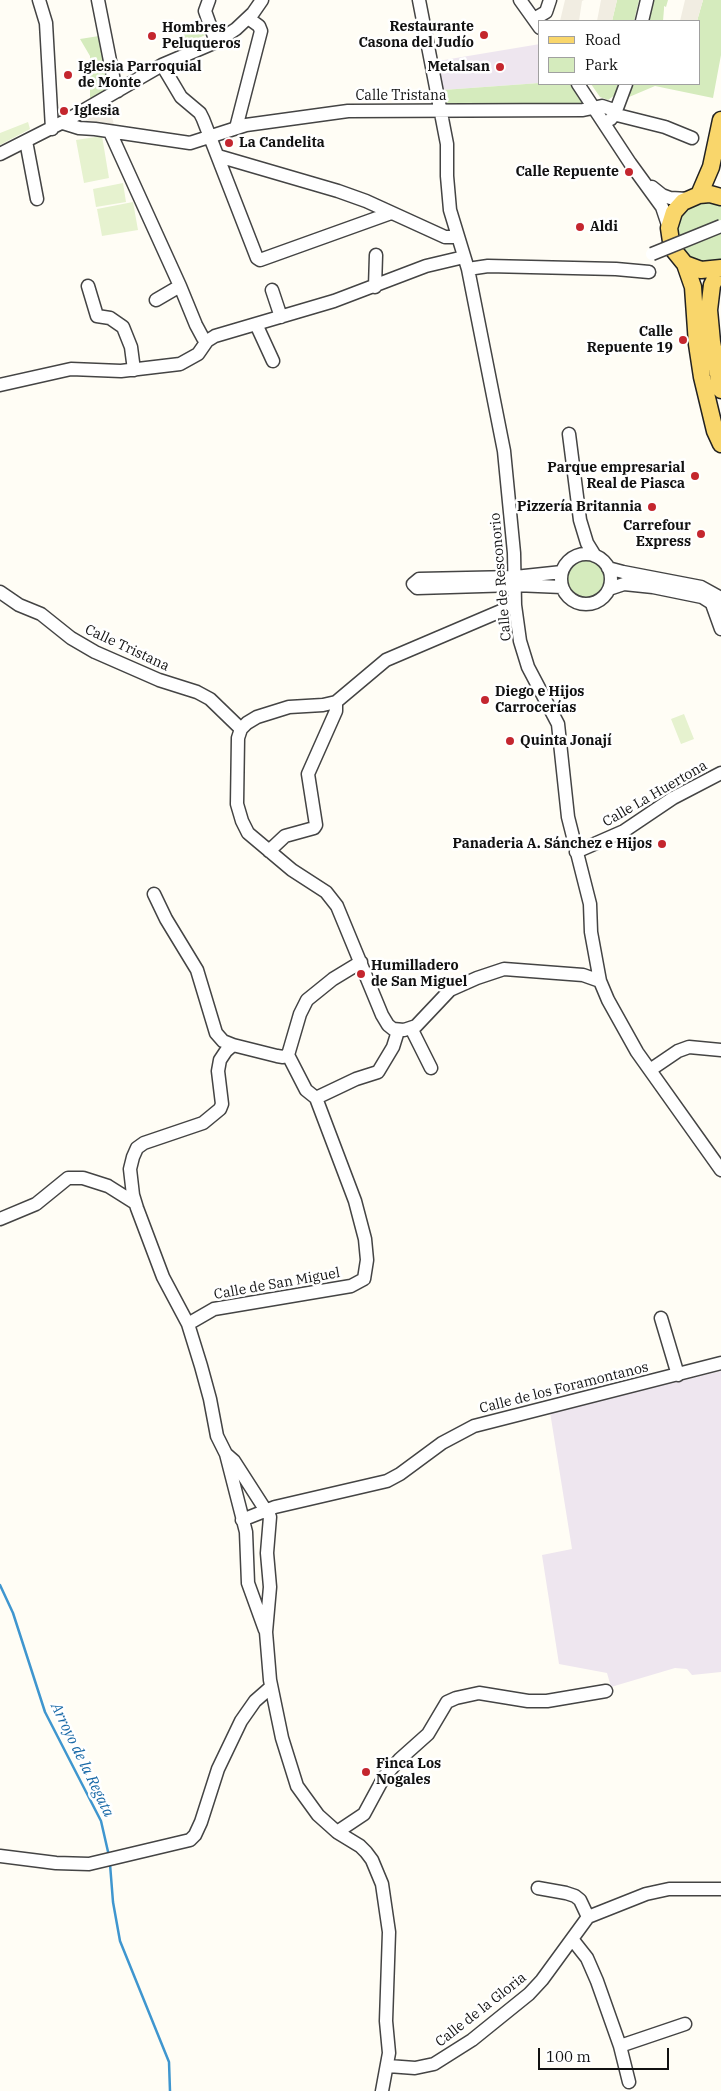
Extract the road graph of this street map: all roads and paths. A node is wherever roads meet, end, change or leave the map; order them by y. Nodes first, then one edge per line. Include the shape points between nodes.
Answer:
1 (39, 0) edge
2 (98, 0) edge
3 (209, 0) edge
4 (247, 0) edge
5 (262, 0) edge
6 (419, 0) edge
7 (520, 0) edge
8 (647, 0) edge
9 (550, 2) edge
10 (250, 15) junction
11 (540, 20) edge
12 (547, 20) edge
13 (642, 20) edge
14 (537, 24) edge
15 (216, 42) junction
16 (162, 65) junction
17 (579, 85) edge
18 (626, 85) edge
19 (118, 91) junction
20 (595, 108) junction
21 (441, 111) junction
22 (614, 114) junction
23 (721, 120) edge
24 (63, 122) junction
25 (605, 124) junction
26 (236, 128) junction
27 (52, 129) junction
28 (110, 132) junction
29 (210, 137) junction
30 (692, 138) dead end
31 (26, 141) junction
32 (0, 154) edge
33 (218, 156) junction
34 (644, 181) junction
35 (694, 197) junction
36 (721, 197) edge
37 (38, 200) dead end
38 (391, 213) junction
39 (721, 226) edge
40 (669, 228) junction
41 (458, 237) junction
42 (652, 254) dead end
43 (376, 256) dead end
44 (466, 263) junction
45 (685, 264) junction
46 (720, 269) edge
47 (649, 272) dead end
48 (88, 286) dead end
49 (180, 286) junction
50 (375, 287) junction
51 (272, 290) dead end
52 (156, 300) dead end
53 (281, 317) junction
54 (256, 324) junction
55 (207, 341) junction
56 (273, 360) dead end
57 (134, 370) junction
58 (0, 385) edge
59 (721, 390) edge
60 (569, 434) dead end
61 (721, 444) edge
62 (580, 520) junction
63 (595, 556) junction
64 (574, 557) junction
65 (608, 568) junction
66 (562, 572) junction
67 (515, 581) junction
68 (562, 587) junction
69 (609, 589) junction
70 (0, 592) edge
71 (718, 604) edge
72 (515, 605) junction
73 (721, 629) edge
74 (336, 702) junction
75 (241, 729) junction
76 (721, 774) edge
77 (269, 851) junction
78 (576, 852) junction
79 (154, 894) dead end
80 (361, 962) junction
81 (600, 981) junction
82 (411, 1028) junction
83 (398, 1031) junction
84 (233, 1045) junction
85 (721, 1050) edge
86 (288, 1055) junction
87 (431, 1068) dead end
88 (650, 1070) junction
89 (316, 1098) junction
90 (721, 1170) edge
91 (135, 1203) junction
92 (0, 1219) edge
93 (661, 1318) dead end
94 (188, 1324) junction
95 (721, 1363) edge
96 (678, 1376) junction
97 (226, 1454) junction
98 (266, 1511) junction
99 (242, 1520) junction
100 (266, 1632) junction
101 (271, 1687) junction
102 (606, 1691) dead end
103 (337, 1832) junction
104 (0, 1856) edge
105 (538, 1888) dead end
106 (721, 1889) edge
107 (588, 1917) junction
108 (572, 1939) junction
109 (685, 2024) dead end
110 (620, 2046) junction
111 (388, 2066) junction
112 (629, 2082) dead end
113 (382, 2091) edge

1 - 27 street via 46,24
2 - 19 street
3 - 15 street via 205,12
4 - 10 street
5 - 10 street
6 - 21 street, Calle de Resconorio
7 - 14 street
8 - 13 street
9 - 11 street
9 - 12 street
10 - 15 street
10 - 26 street via 261,31
15 - 16 street
16 - 19 street
16 - 29 street via 181,97 200,113
17 - 20 street
18 - 22 street
19 - 24 street
20 - 21 street, Calle Tristana
20 - 22 street via 606,107
20 - 25 street
21 - 26 street, Calle Tristana via 348,111
21 - 41 street, Calle de Resconorio via 448,144 447,190
22 - 25 street
22 - 30 street via 665,127
23 - 35 main road via 711,166
24 - 27 street
24 - 28 street, Calle Tristana via 73,127
25 - 34 street
26 - 29 street, Calle Tristana
27 - 31 street
28 - 29 street, Calle Tristana via 190,143
28 - 49 street
29 - 33 street
31 - 32 street
31 - 37 street
33 - 38 street via 338,191
33 - 38 street via 260,260
34 - 35 street via 670,198
34 - 40 street via 662,207
35 - 36 main road via 710,194
35 - 40 main road via 683,202 674,212
38 - 41 street via 444,237
39 - 42 street, bridge
40 - 45 main road via 672,248
41 - 44 street, Calle de Resconorio
43 - 50 street
44 - 47 street
44 - 50 street via 426,266
44 - 67 street, Calle de Resconorio via 504,451
45 - 46 main road via 701,270
45 - 61 main road via 693,287 702,377
46 - 59 main road via 712,285 709,310
48 - 57 street via 97,316 110,318 123,327 131,347
49 - 52 street
49 - 55 street via 196,325
50 - 53 street
51 - 53 street
53 - 54 street
54 - 55 street
54 - 56 street
55 - 57 street via 198,354 180,364
57 - 58 street via 70,369
60 - 62 street
62 - 63 street
62 - 64 street
63 - 64 street via 584,554
63 - 65 street
64 - 66 street
65 - 69 street
65 - 71 street via 701,587
66 - 67 street
66 - 68 street
67 - 67 street via 419,579 413,584 417,588
67 - 68 street
67 - 72 street, Calle de Resconorio
68 - 69 street via 571,598 585,604 599,600
69 - 71 street via 624,584 644,586 702,597
70 - 75 street, Calle Tristana via 41,614 94,652 210,699
71 - 73 street
72 - 74 street via 386,660
72 - 78 street, Calle de Resconorio via 526,662 558,724 568,817
74 - 75 street via 270,712
74 - 77 street via 336,711 309,770 316,824 314,828 285,836
75 - 77 street via 236,788 239,813 248,833
76 - 78 street, Calle La Huertona via 673,798 624,831
77 - 80 street via 326,892 337,906
78 - 81 street, Calle de Resconorio via 590,904
79 - 84 street via 197,970 216,1033
80 - 83 street via 382,1015 388,1025
80 - 86 street via 307,1000
81 - 82 street via 583,975 504,969 450,990
81 - 88 street, Calle de Resconorio via 612,1009
82 - 83 street
82 - 87 street
83 - 89 street via 393,1047 378,1072
84 - 86 street via 276,1056
84 - 91 street via 220,1060 220,1109 202,1123 137,1148 130,1169
85 - 88 street via 689,1047
86 - 89 street, Calle de San Miguel via 306,1090
88 - 90 street, Calle de Resconorio
89 - 94 street, Calle de San Miguel via 361,1222 366,1260 364,1279 351,1286 214,1309
91 - 92 street via 108,1186 83,1178 68,1178 36,1204
91 - 94 street via 163,1276
93 - 96 street
94 - 97 street via 217,1436
95 - 96 street, Calle de los Foramontanos
96 - 98 street, Calle de los Foramontanos via 474,1426 442,1443 387,1481
97 - 98 street via 234,1461
97 - 99 street
98 - 99 street, Calle de los Foramontanos
98 - 100 street via 270,1517 267,1553 270,1587
99 - 100 street via 246,1532 248,1583
100 - 101 street
101 - 103 street via 297,1786 318,1816
101 - 104 street via 255,1702 237,1729 218,1769 201,1822 190,1840 89,1864
102 - 103 street via 547,1701 479,1693 447,1702 428,1734 384,1777 364,1814
103 - 111 street via 366,1852 382,1884 389,1932
105 - 107 street via 575,1896
106 - 107 street via 669,1889 646,1894
107 - 108 street, Calle de la Gloria
108 - 110 street via 580,1947 594,1974
108 - 111 street, Calle de la Gloria via 528,1994 451,2055 422,2068
109 - 110 street
110 - 112 street
111 - 113 street

